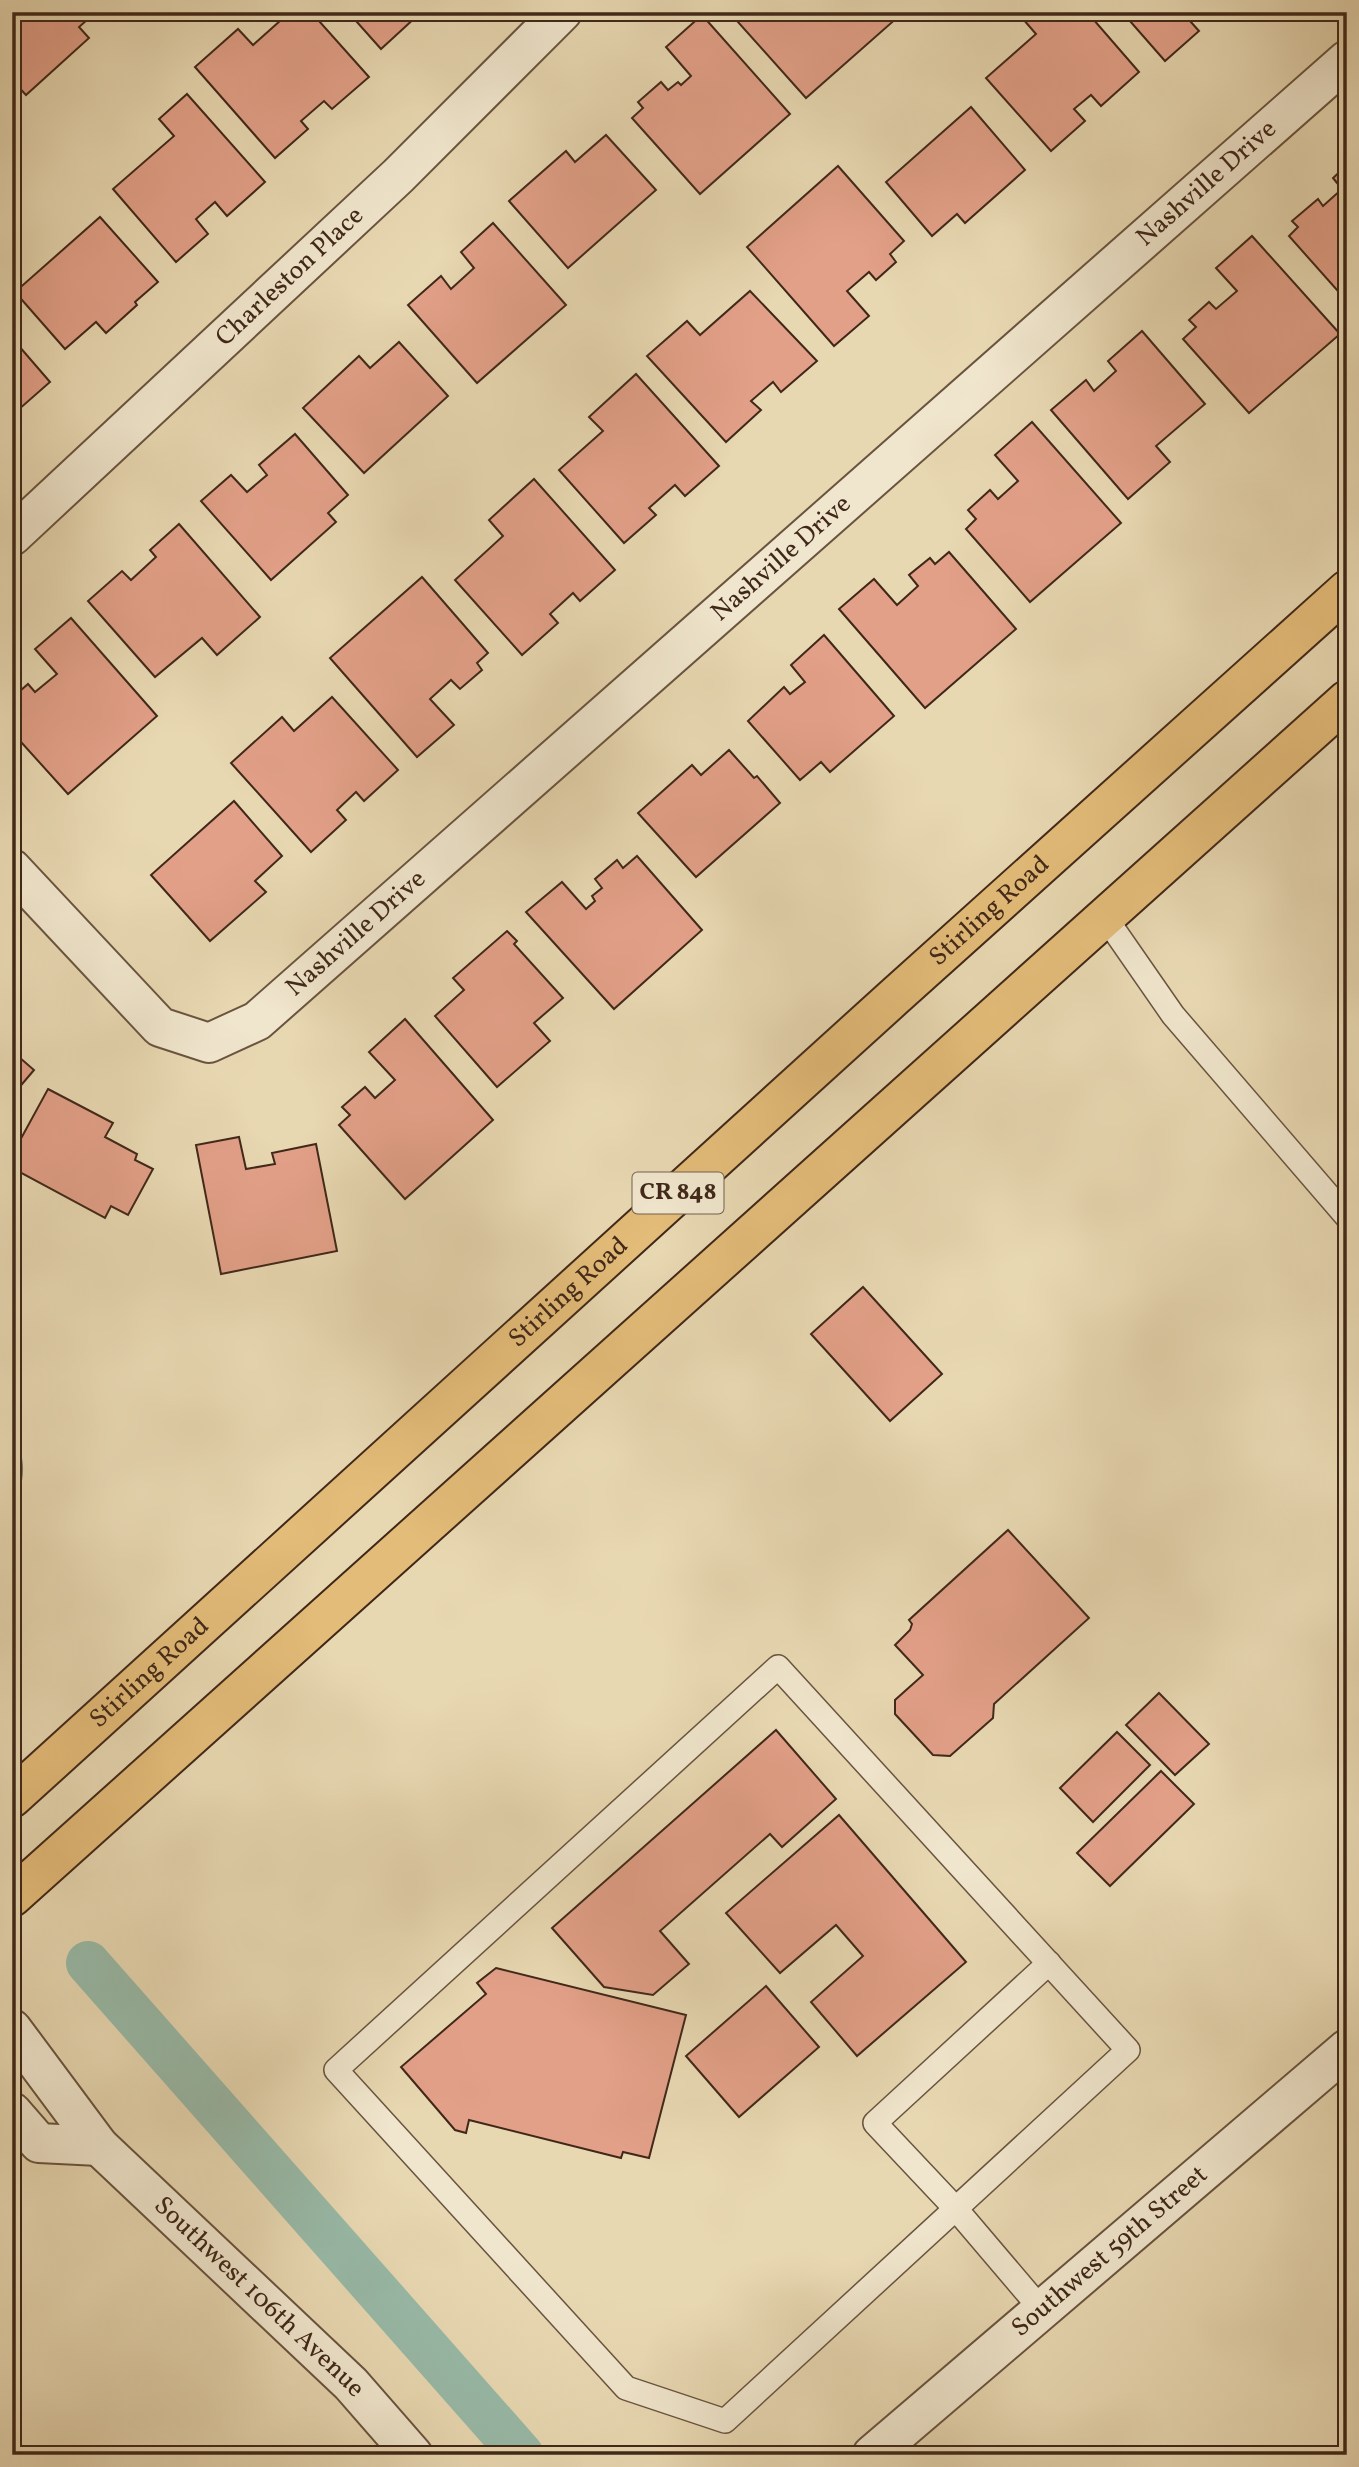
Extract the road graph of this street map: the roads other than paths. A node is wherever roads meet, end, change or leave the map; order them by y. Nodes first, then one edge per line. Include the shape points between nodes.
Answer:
1 (562, 12) edge
2 (1347, 60) edge
3 (12, 536) edge
4 (1347, 590) edge
5 (1347, 700) edge
6 (12, 869) edge
7 (1105, 917) junction
8 (1347, 1217) edge
9 (12, 1798) edge
10 (12, 1897) edge
11 (1049, 1963) junction
12 (12, 2029) edge
13 (1347, 2049) edge
14 (12, 2112) edge
15 (99, 2146) junction
16 (956, 2208) junction
17 (1041, 2309) junction
18 (413, 2455) edge
19 (872, 2455) edge

1 - 3 street, Charleston Place via 398,176
2 - 6 street, Nashville Drive via 257,1021 209,1043 160,1027
4 - 9 main road, Stirling Road / CR 848
5 - 7 main road, CR 848
7 - 8 lane via 1172,1015
7 - 10 main road, CR 848
11 - 16 lane via 1128,2050
11 - 16 lane via 875,2123
11 - 16 lane via 778,1667 336,2070 626,2388 725,2421
12 - 15 street, Southwest 106th Avenue
13 - 17 street, Southwest 59th Street
14 - 15 street via 39,2143
15 - 18 street, Southwest 106th Avenue via 351,2384
16 - 17 lane
17 - 19 street, Southwest 59th Street

